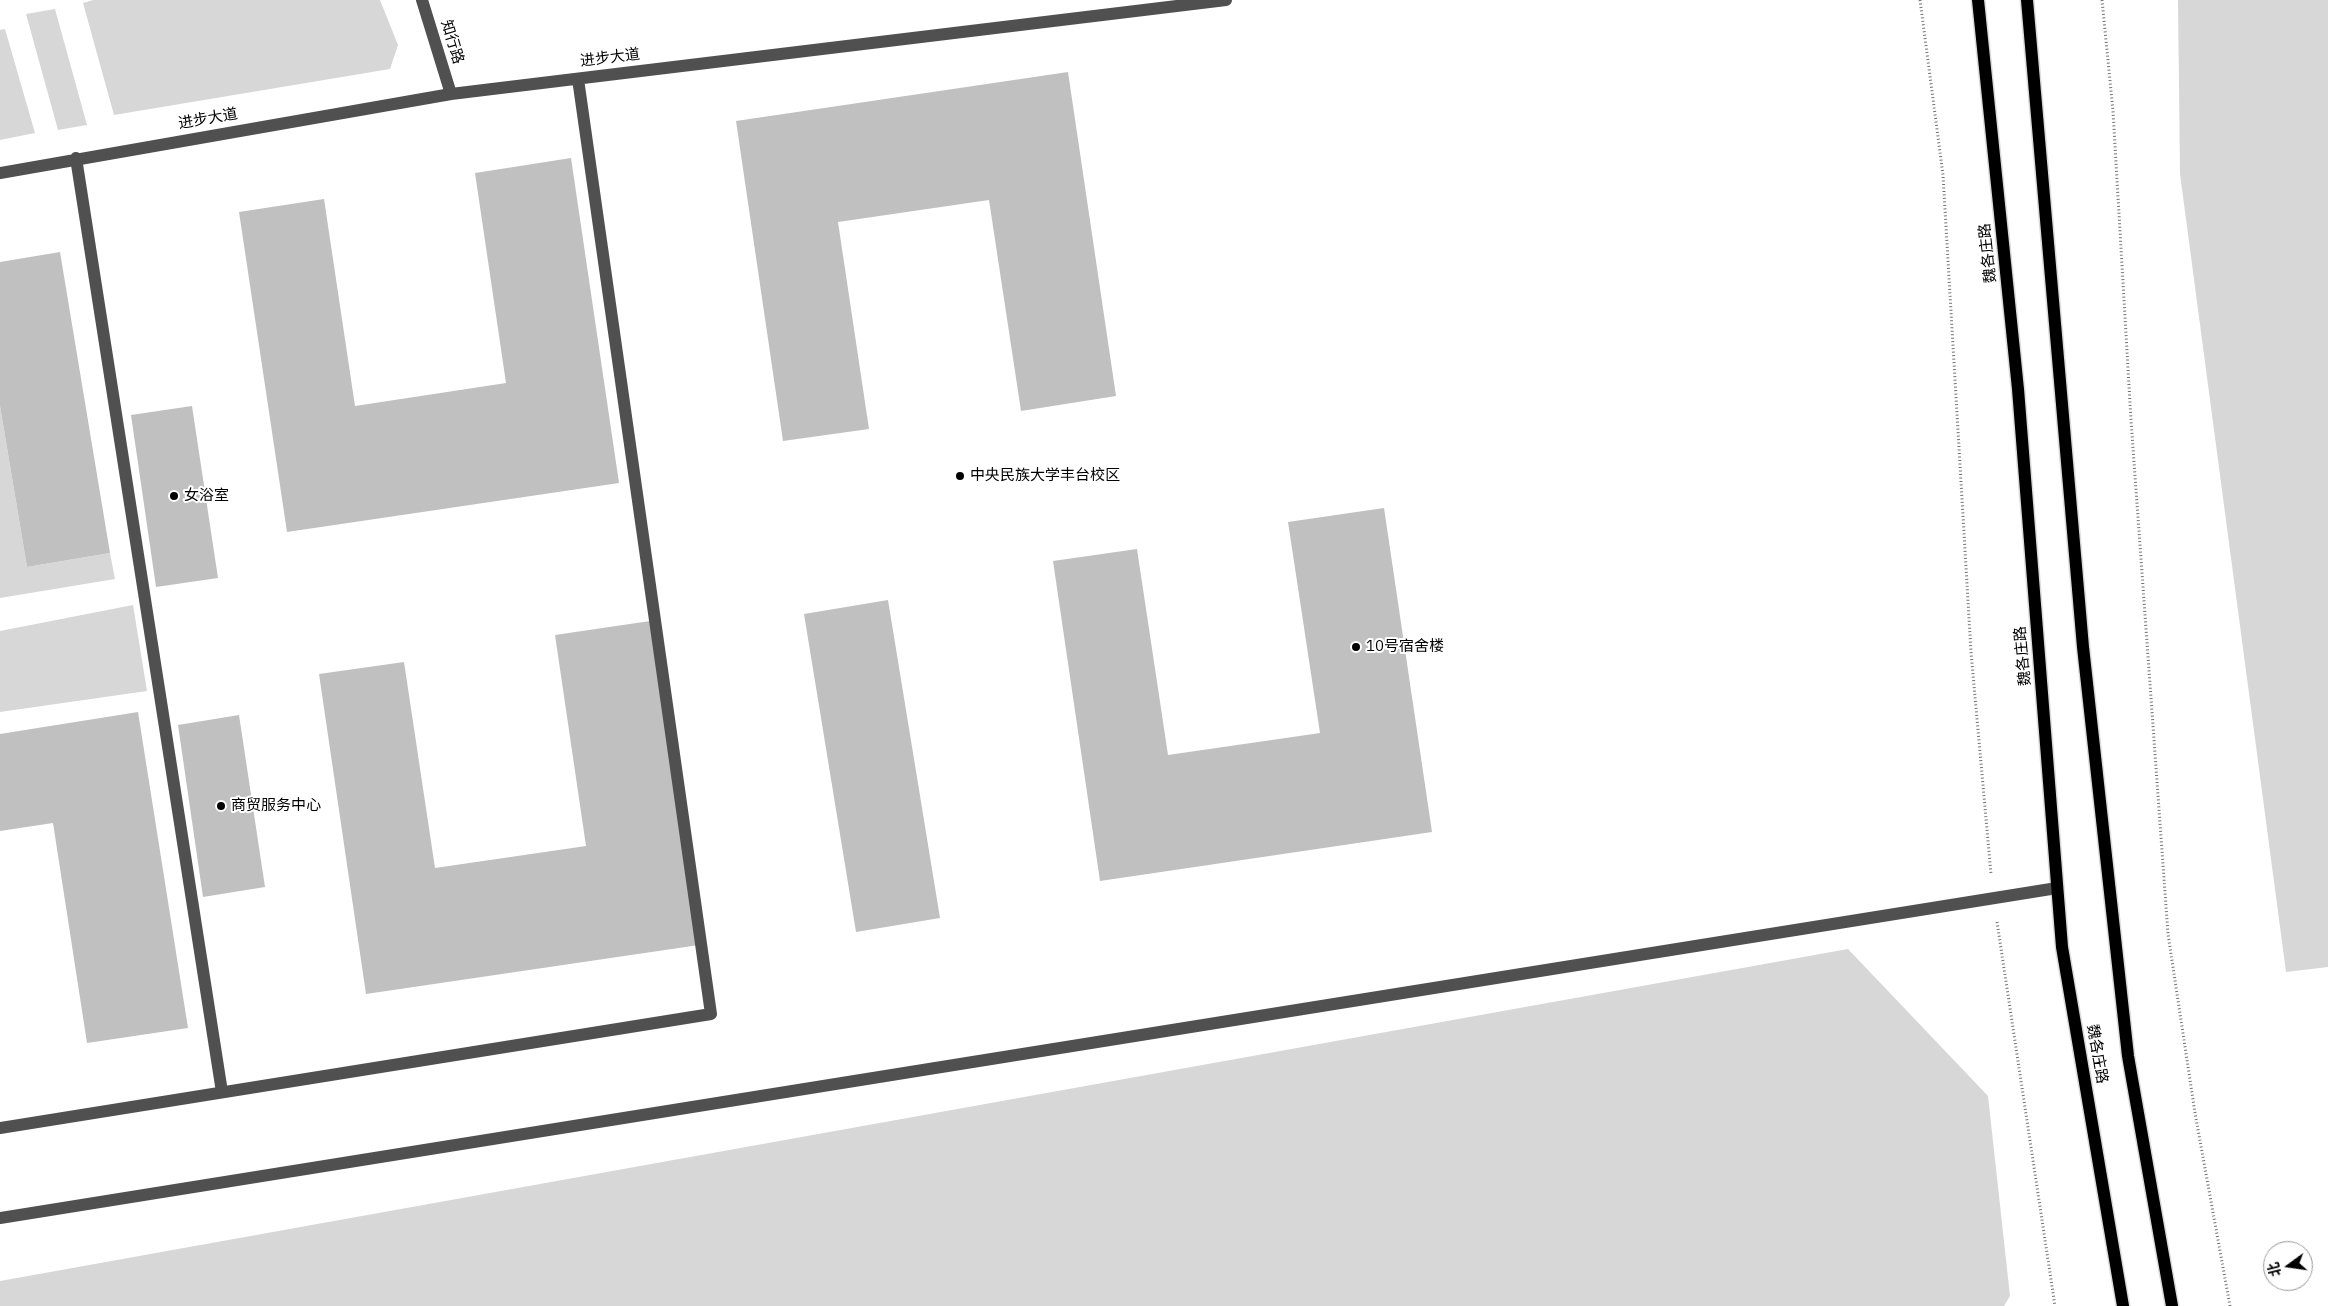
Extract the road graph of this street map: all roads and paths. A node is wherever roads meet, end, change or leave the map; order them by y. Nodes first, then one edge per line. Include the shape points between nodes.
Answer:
1 (422, 0) edge
2 (1226, 0) edge
3 (1920, 0) edge
4 (1978, 0) edge
5 (2027, 0) edge
6 (2102, 0) edge
7 (578, 79) junction
8 (451, 94) junction
9 (76, 158) junction
10 (0, 172) edge
11 (2057, 888) junction
12 (1994, 898) junction
13 (222, 1092) junction
14 (0, 1128) edge
15 (0, 1218) edge
16 (2055, 1306) edge
17 (2123, 1306) edge
18 (2172, 1306) edge
19 (2230, 1306) edge

1 - 8 street, 知行路
2 - 7 street, 进步大道
3 - 12 path via 1943,175 1971,652
4 - 11 main road, 魏各庄路 via 2018,389
5 - 18 main road, 魏各庄路 via 2083,647 2105,849 2128,1056
6 - 19 path via 2113,111 2131,420 2168,934 2195,1112
7 - 8 street, 进步大道
7 - 13 street via 711,1014
8 - 9 street, 进步大道
9 - 10 street, 进步大道
9 - 13 street
11 - 12 street
11 - 17 main road, 魏各庄路 via 2062,947
12 - 15 street
12 - 16 path
13 - 14 street

